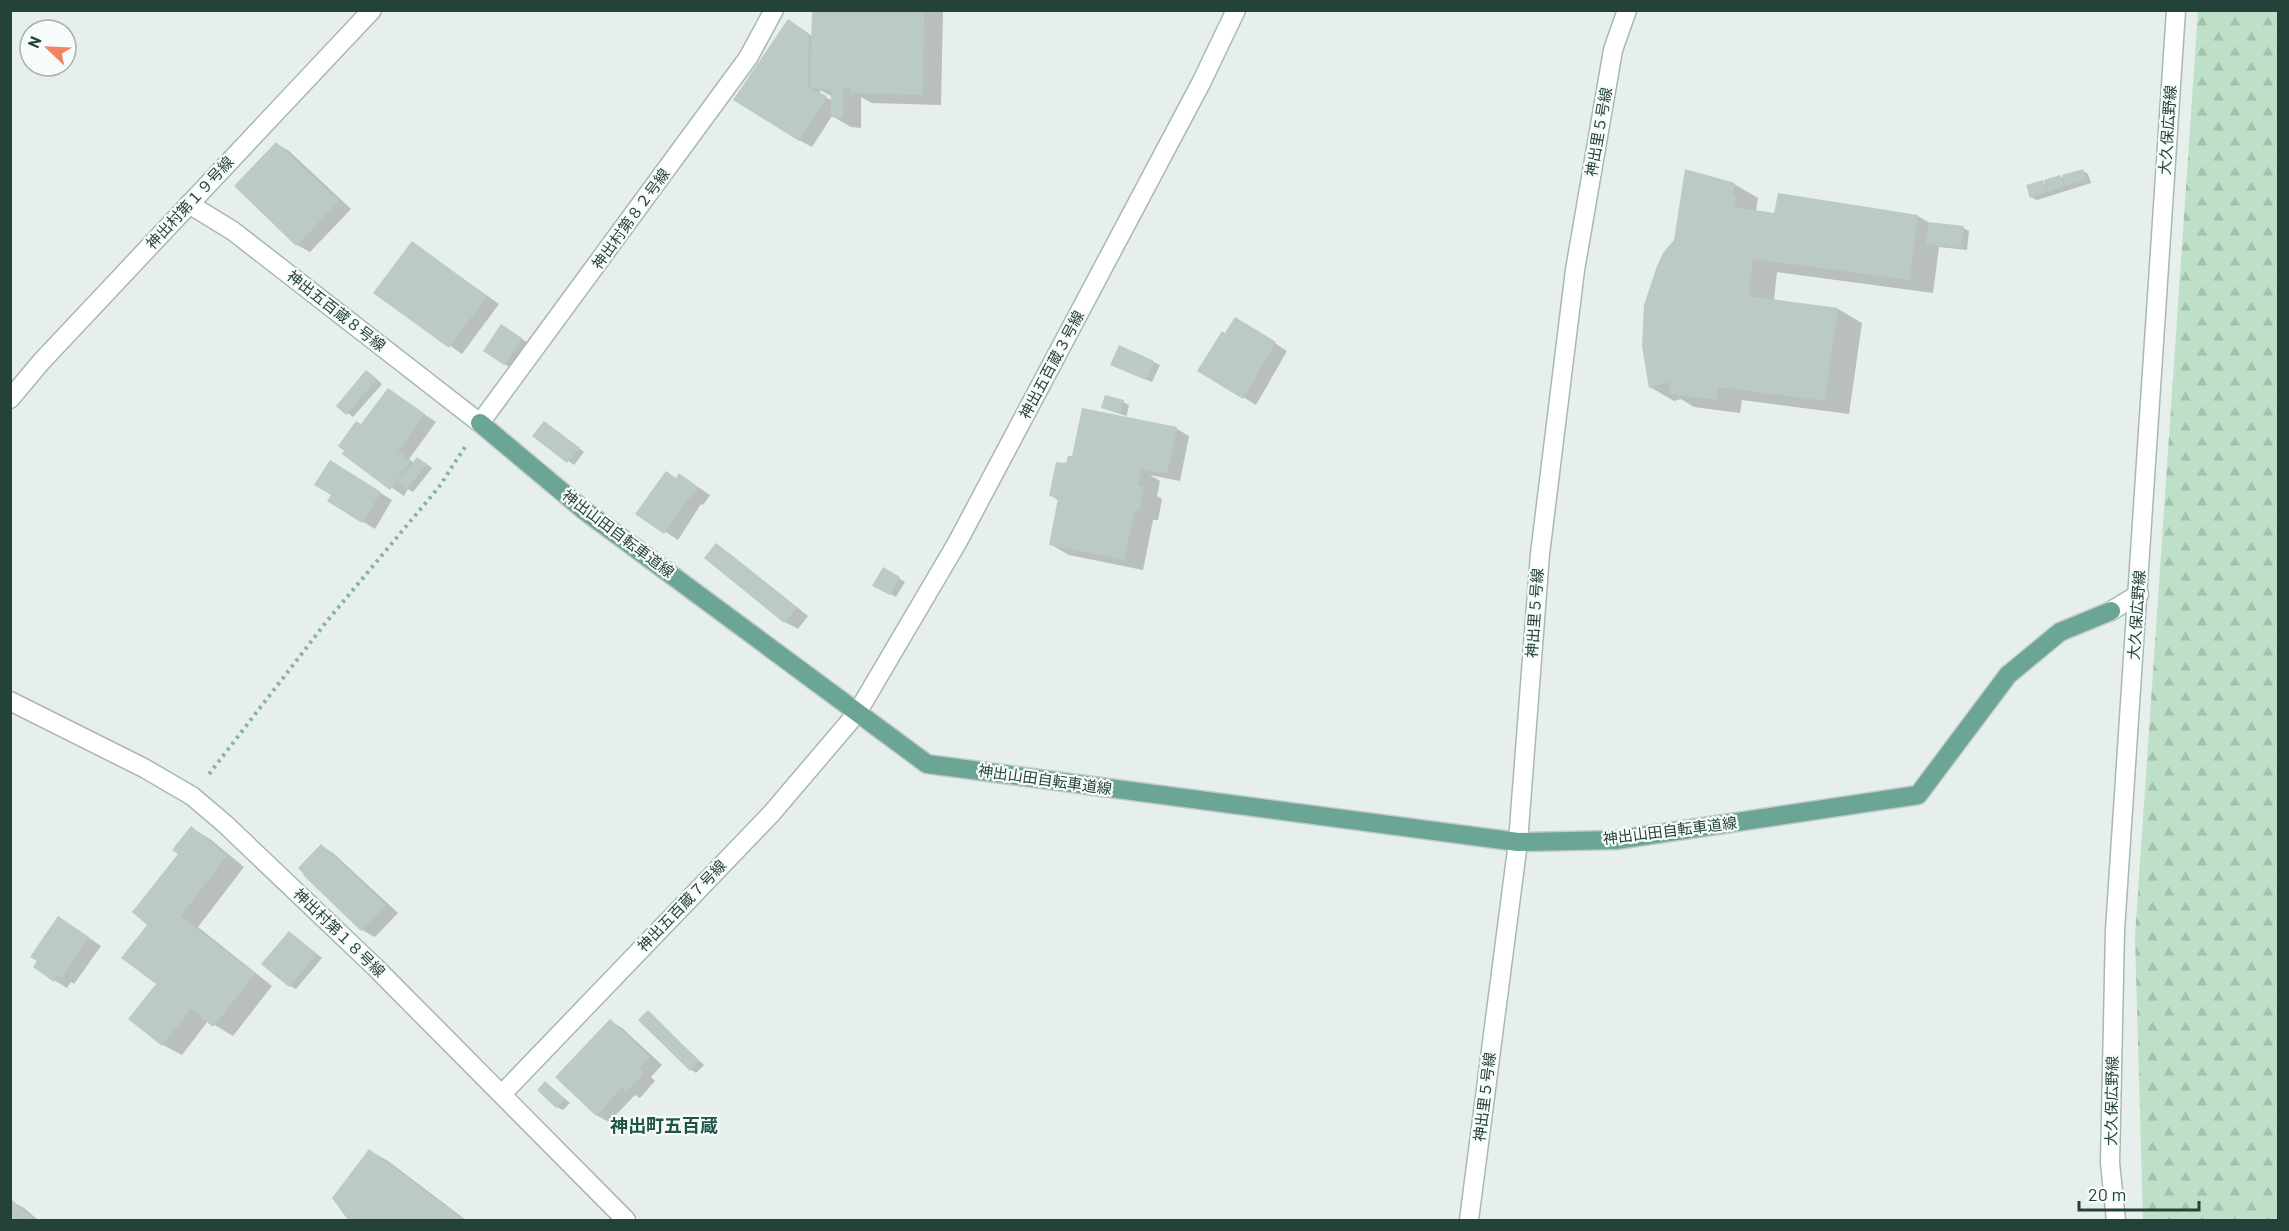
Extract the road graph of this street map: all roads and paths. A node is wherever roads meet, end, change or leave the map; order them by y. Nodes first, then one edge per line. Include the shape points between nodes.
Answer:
1 (372, 10) edge
2 (774, 10) edge
3 (1236, 10) edge
4 (1627, 10) edge
5 (2176, 10) edge
6 (189, 204) junction
7 (10, 399) edge
8 (480, 423) junction
9 (2139, 594) junction
10 (2111, 611) joint
11 (10, 701) edge
12 (857, 713) junction
13 (192, 796) junction
14 (1518, 842) junction
15 (502, 1094) junction
16 (626, 1221) edge
17 (1469, 1221) edge
18 (2116, 1221) edge

1 - 6 street, 神出村第１９号線
2 - 8 street, 神出村第８２号線 via 748,58
3 - 12 street, 神出五百蔵３号線 via 957,543
4 - 14 street, 神出里５号線 via 1613,50 1575,270 1540,554
5 - 9 street, 大久保広野線
6 - 7 street, 神出村第１９号線
6 - 8 street, 神出五百蔵８号線 via 233,231
8 - 12 main road, 神出山田自転車道線 via 585,511
8 - 13 path via 440,487 327,621
9 - 10 street
9 - 18 street, 大久保広野線 via 2115,930 2110,1163
10 - 14 main road, 神出山田自転車道線 via 2060,632 2008,675 1918,795 1616,840
11 - 13 street, 神出村第１８号線
12 - 14 main road, 神出山田自転車道線 via 927,764
12 - 15 street, 神出五百蔵７号線 via 771,814
13 - 15 street, 神出村第１８号線 via 367,959
14 - 17 street, 神出里５号線
15 - 16 street, 神出村第１８号線

